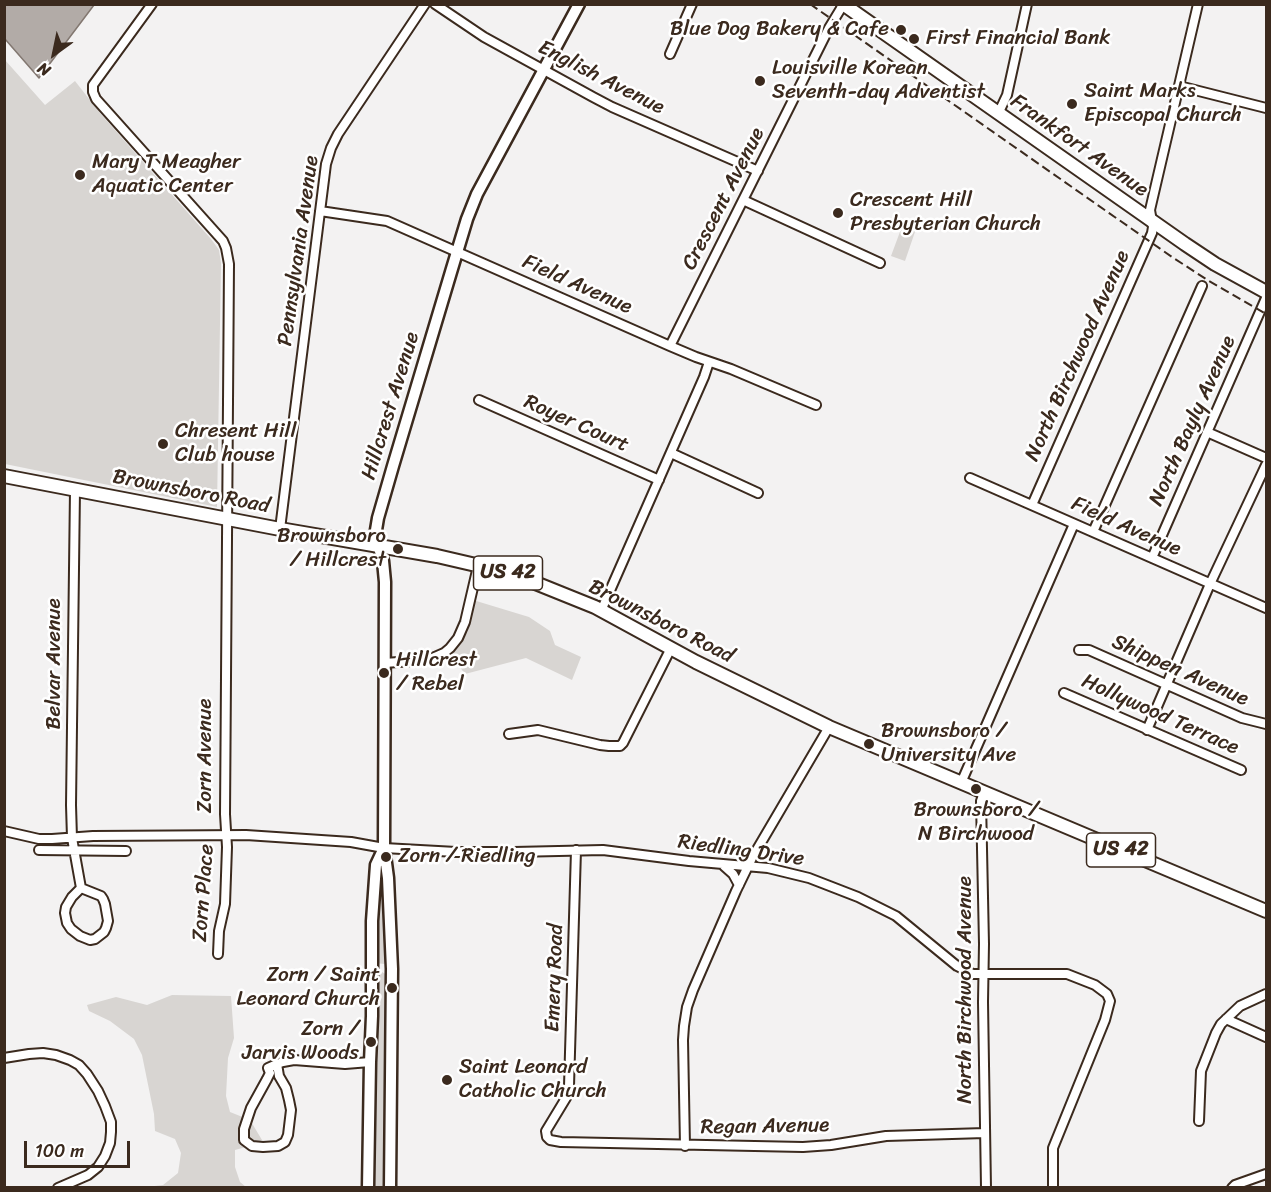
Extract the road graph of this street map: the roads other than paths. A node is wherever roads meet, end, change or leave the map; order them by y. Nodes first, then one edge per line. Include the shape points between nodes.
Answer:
1 (152, 4) edge
2 (425, 4) edge
3 (435, 4) edge
4 (579, 4) edge
5 (692, 4) edge
6 (843, 4) edge
7 (1027, 4) edge
8 (1198, 4) edge
9 (670, 54) dead end
10 (543, 69) junction
11 (1179, 86) junction
12 (1266, 108) edge
13 (998, 114) junction
14 (758, 171) junction
15 (743, 200) junction
16 (320, 211) junction
17 (1152, 221) junction
18 (457, 252) junction
19 (880, 263) dead end
20 (1202, 286) dead end
21 (1266, 292) edge
22 (1266, 298) edge
23 (670, 346) junction
24 (710, 362) junction
25 (479, 400) dead end
26 (816, 405) dead end
27 (1207, 432) junction
28 (671, 453) junction
29 (1266, 458) edge
30 (1266, 465) edge
31 (4, 476) edge
32 (970, 478) dead end
33 (659, 480) junction
34 (75, 490) junction
35 (758, 493) dead end
36 (1032, 505) junction
37 (227, 519) junction
38 (1074, 524) junction
39 (280, 529) junction
40 (1093, 532) junction
41 (378, 546) junction
42 (1152, 558) junction
43 (478, 566) junction
44 (1210, 584) junction
45 (1266, 608) edge
46 (601, 611) junction
47 (671, 648) junction
48 (1079, 650) dead end
49 (384, 663) junction
50 (1167, 684) junction
51 (1065, 693) dead end
52 (1266, 724) edge
53 (829, 727) junction
54 (1147, 730) junction
55 (509, 734) dead end
56 (1241, 770) dead end
57 (961, 783) junction
58 (984, 793) junction
59 (4, 831) edge
60 (226, 835) junction
61 (72, 838) junction
62 (384, 848) junction
63 (39, 850) dead end
64 (75, 850) junction
65 (576, 850) junction
66 (126, 851) dead end
67 (723, 865) junction
68 (748, 868) junction
69 (739, 885) junction
70 (81, 888) junction
71 (1266, 911) edge
72 (218, 954) dead end
73 (984, 975) junction
74 (1266, 994) edge
75 (1226, 1019) junction
76 (1266, 1037) edge
77 (4, 1058) edge
78 (369, 1062) junction
79 (277, 1064) junction
80 (1199, 1121) dead end
81 (985, 1133) junction
82 (547, 1137) joint
83 (686, 1146) junction
84 (1266, 1174) edge
85 (58, 1188) edge
86 (368, 1188) edge
87 (390, 1188) edge
88 (986, 1188) edge
89 (1053, 1188) edge
90 (1232, 1188) edge

1 - 37 street, Zorn Avenue via 93,85 93,92 226,248
2 - 16 street, Pennsylvania Avenue via 338,134 327,164
3 - 10 street, English Avenue via 484,37
4 - 10 main road, Hillcrest Avenue
5 - 9 street
6 - 13 main road, Frankfort Avenue
6 - 14 street, Crescent Avenue
7 - 13 street via 1007,95
8 - 11 street, North Birchwood Avenue
10 - 14 street, English Avenue via 612,107
10 - 18 main road, Hillcrest Avenue via 477,194
11 - 12 street
11 - 17 street, North Birchwood Avenue via 1150,210
13 - 17 main road, Frankfort Avenue
14 - 15 street, Crescent Avenue
15 - 19 street
15 - 23 street, Crescent Avenue
16 - 18 street, Field Avenue via 387,221
16 - 39 street, Pennsylvania Avenue
17 - 21 main road, Frankfort Avenue via 1215,264
17 - 36 street, North Birchwood Avenue via 1152,233
18 - 23 street, Field Avenue
18 - 41 main road, Hillcrest Avenue via 378,518
20 - 40 street
22 - 27 street, North Bayly Avenue
23 - 24 street, Field Avenue
24 - 26 street, Field Avenue
24 - 28 street
25 - 33 street, Royer Court
27 - 29 street
27 - 42 street, North Bayly Avenue
28 - 33 street
28 - 35 street
30 - 44 street
31 - 34 main road, Brownsboro Road / US 42
32 - 36 street, Field Avenue
33 - 46 street
34 - 37 main road, Brownsboro Road / US 42
34 - 61 street, Belvar Avenue
36 - 38 street, Field Avenue
37 - 39 main road, Brownsboro Road / US 42
37 - 60 street, Zorn Avenue
38 - 40 street, Field Avenue
38 - 57 street
39 - 41 main road, Brownsboro Road / US 42
40 - 42 street, Field Avenue
41 - 43 main road, Brownsboro Road / US 42
41 - 49 main road, Hillcrest Avenue via 384,561
42 - 44 street, Field Avenue
43 - 46 main road, Brownsboro Road / US 42 via 523,578
43 - 49 street via 465,622 450,648 428,660
44 - 45 street, Field Avenue
44 - 50 street
46 - 47 main road, Brownsboro Road / US 42
47 - 53 main road, Brownsboro Road / US 42
47 - 55 street via 620,746 538,730
48 - 50 street, Shippen Avenue via 1089,650
49 - 62 main road, Hillcrest Avenue
50 - 52 street, Shippen Avenue via 1242,718
50 - 54 street
51 - 54 street, Hollywood Terrace
53 - 57 main road, Brownsboro Road / US 42
53 - 68 street
54 - 56 street, Hollywood Terrace
57 - 58 main road, Brownsboro Road / US 42
58 - 71 main road, Brownsboro Road / US 42
58 - 73 street, North Birchwood Avenue
59 - 61 street via 39,838
60 - 61 street
60 - 62 street, Zorn Avenue via 351,842
60 - 72 street, Zorn Place via 226,892
61 - 64 street, Belvar Avenue
62 - 65 street, Riedling Drive via 468,852
62 - 78 main road via 375,877
62 - 87 main road via 392,969
63 - 64 street
64 - 66 street
64 - 70 street, Belvar Avenue
65 - 67 street, Riedling Drive
65 - 82 street, Emery Road via 569,1086 548,1126
67 - 68 street, Riedling Drive
67 - 69 street
68 - 69 street
68 - 73 street, Riedling Drive via 797,874 858,897 896,916 957,966
69 - 83 street via 687,1007 683,1040
70 - 70 street via 100,896 105,904 108,921 104,932 95,939 80,936 67,923 66,908
73 - 81 street, North Birchwood Avenue
73 - 89 street, Riedling Drive via 1067,974 1101,989 1109,998 1105,1020 1053,1148
74 - 75 street via 1240,1006
75 - 76 street
75 - 80 street via 1216,1033 1202,1071
77 - 85 street via 37,1053 70,1060 87,1074 105,1106 111,1132 105,1156 88,1174
78 - 79 street via 294,1060
78 - 86 main road
79 - 79 street via 268,1068 270,1073 244,1129 244,1140 252,1146 278,1146 288,1135 291,1110
81 - 83 street, Regan Avenue via 886,1136 803,1147
81 - 88 street, North Birchwood Avenue
82 - 83 street, Regan Avenue via 561,1143
84 - 90 street

